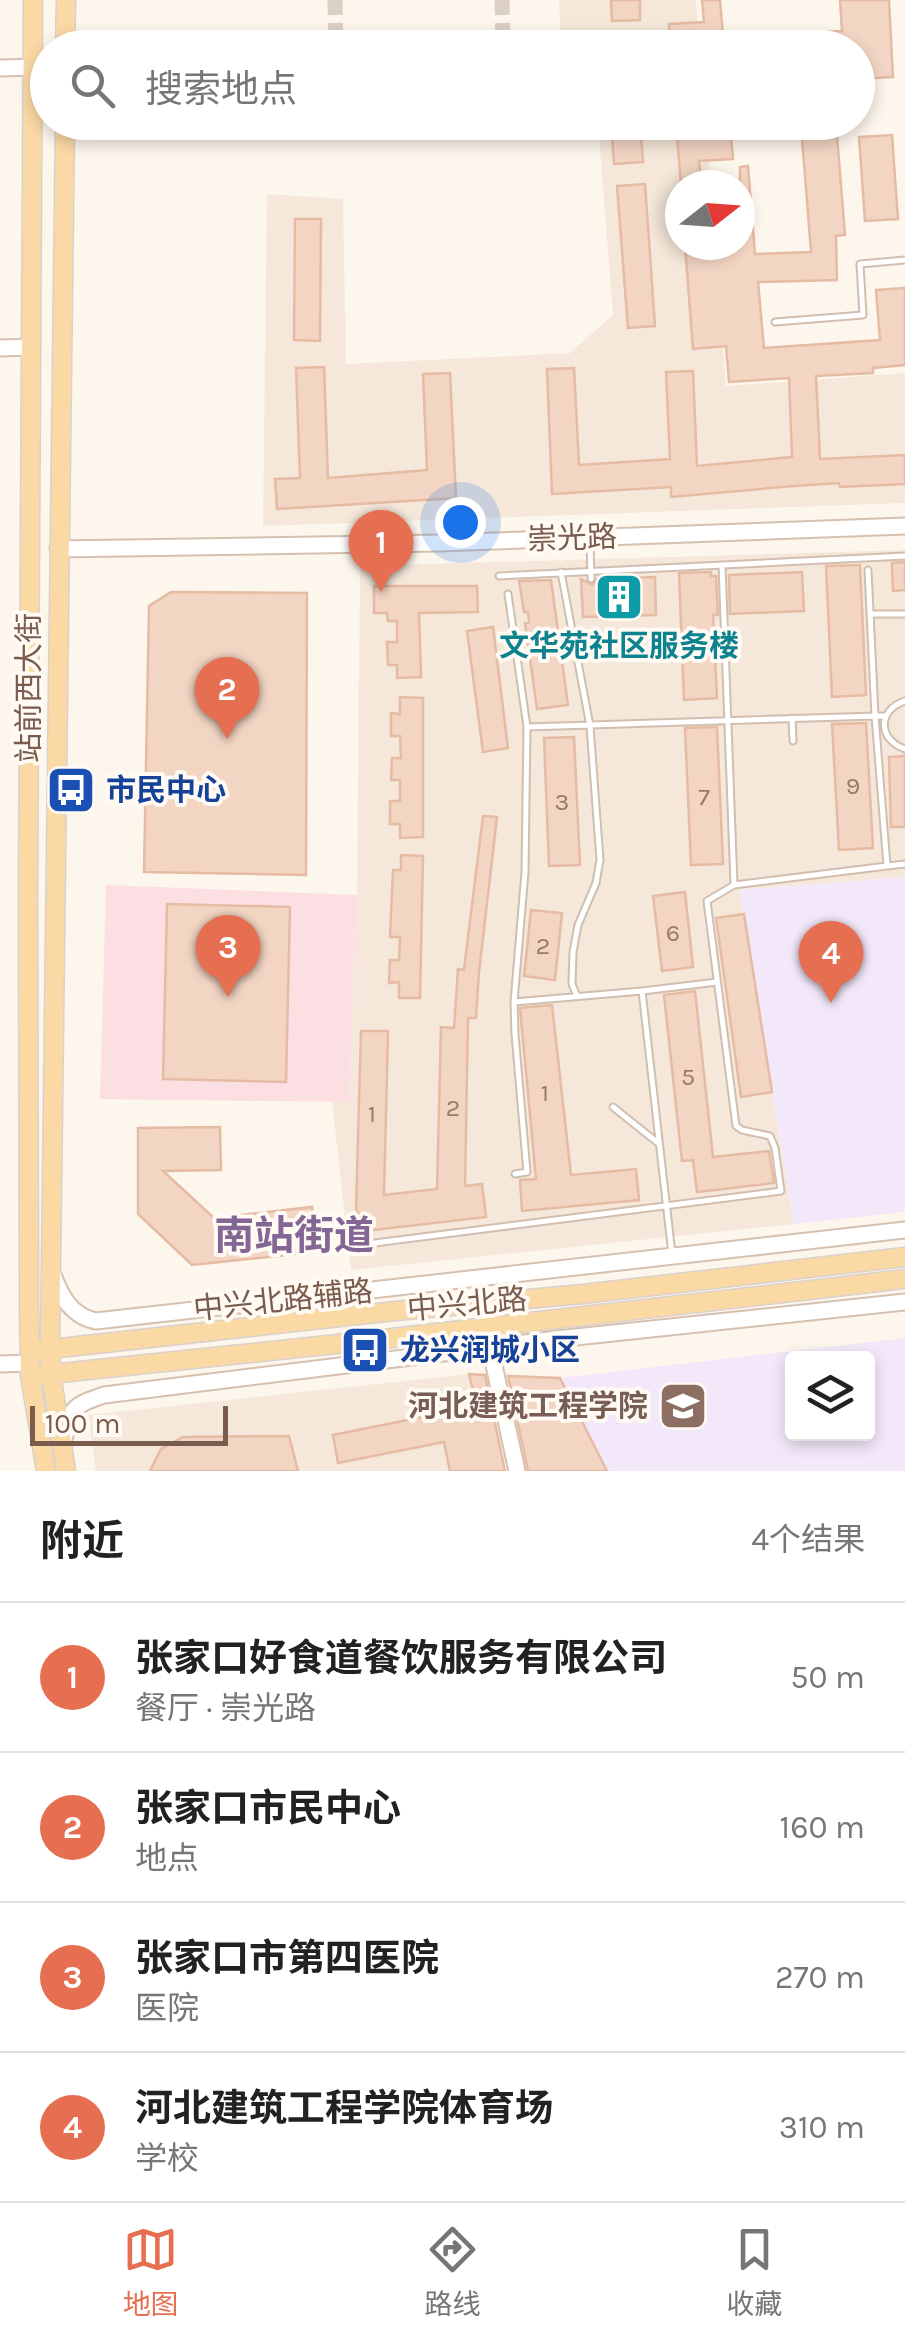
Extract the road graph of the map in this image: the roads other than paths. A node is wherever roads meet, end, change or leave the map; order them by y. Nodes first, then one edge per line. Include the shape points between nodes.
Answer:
1 (33, 0) edge
2 (66, 0) edge
3 (33, 30) edge
4 (65, 30) edge
5 (30, 67) edge
6 (0, 68) edge
7 (32, 140) edge
8 (64, 140) edge
9 (31, 229) junction
10 (64, 229) junction
11 (905, 260) edge
12 (775, 322) dead end
13 (31, 347) junction
14 (0, 348) edge
15 (905, 526) edge
16 (590, 538) junction
17 (58, 549) junction
18 (905, 556) edge
19 (722, 566) junction
20 (868, 570) dead end
21 (591, 571) junction
22 (560, 572) junction
23 (499, 576) dead end
24 (591, 579) dead end
25 (508, 594) dead end
26 (870, 614) junction
27 (905, 614) edge
28 (905, 701) edge
29 (875, 716) junction
30 (886, 716) junction
31 (792, 718) junction
32 (728, 719) junction
33 (590, 726) junction
34 (528, 728) junction
35 (793, 741) dead end
36 (905, 749) edge
37 (905, 864) edge
38 (886, 866) junction
39 (734, 886) junction
40 (717, 982) junction
41 (642, 991) junction
42 (578, 996) junction
43 (514, 1002) junction
44 (613, 1107) dead end
45 (659, 1144) junction
46 (515, 1174) dead end
47 (666, 1206) junction
48 (905, 1230) edge
49 (360, 1245) dead end
50 (672, 1257) junction
51 (905, 1257) edge
52 (50, 1265) junction
53 (905, 1279) edge
54 (905, 1302) edge
55 (483, 1304) junction
56 (486, 1327) junction
57 (490, 1347) junction
58 (50, 1349) junction
59 (0, 1364) edge
60 (29, 1364) junction
61 (51, 1374) junction
62 (63, 1450) junction
63 (46, 1471) edge
64 (66, 1471) edge
65 (517, 1471) edge

1 - 3 main road, 站前西大街
2 - 4 main road
5 - 6 street
7 - 9 main road, 站前西大街
8 - 10 main road, 站前西大街
9 - 10 main road
9 - 13 main road, 站前西大街
10 - 17 main road, 站前西大街
11 - 12 lane via 860,264 863,315
13 - 14 street
13 - 60 main road, 站前西大街
15 - 16 street, 崇光路
16 - 17 street, 崇光路
16 - 21 lane
17 - 52 main road, 站前西大街
18 - 19 lane
19 - 21 lane
19 - 32 lane
20 - 26 lane
21 - 22 lane
21 - 24 lane
22 - 23 lane
22 - 33 lane
25 - 34 lane
26 - 27 lane
26 - 29 lane
28 - 30 lane
29 - 30 lane
29 - 31 lane
29 - 38 lane
30 - 36 lane via 888,738
31 - 32 lane
31 - 35 lane
32 - 33 lane
32 - 39 lane
33 - 34 lane
33 - 42 lane via 600,860 573,952
34 - 43 lane
37 - 38 lane
38 - 39 lane
39 - 40 lane via 707,901
40 - 41 lane
40 - 47 lane via 736,1126 770,1136 782,1191
41 - 42 lane
41 - 45 lane
42 - 43 lane
43 - 46 lane via 527,1172
44 - 45 lane
45 - 47 lane
47 - 49 lane
47 - 50 lane
48 - 50 street, 中兴北路辅路
50 - 52 street, 中兴北路辅路 via 96,1321 69,1306
51 - 55 main road, 中兴北路
52 - 58 main road, 站前西大街
53 - 56 main road, 中兴北路
54 - 57 street
55 - 56 street
55 - 58 main road, 中兴北路
56 - 57 street
56 - 61 main road, 中兴北路
57 - 62 street via 104,1395 76,1406 67,1418
57 - 65 street
58 - 60 main road, 中兴北路
58 - 61 main road, 站前西大街
59 - 60 street
60 - 61 main road, 中兴北路
60 - 63 main road, 站前西大街
61 - 62 main road, 站前西大街
62 - 64 main road, 站前西大街

